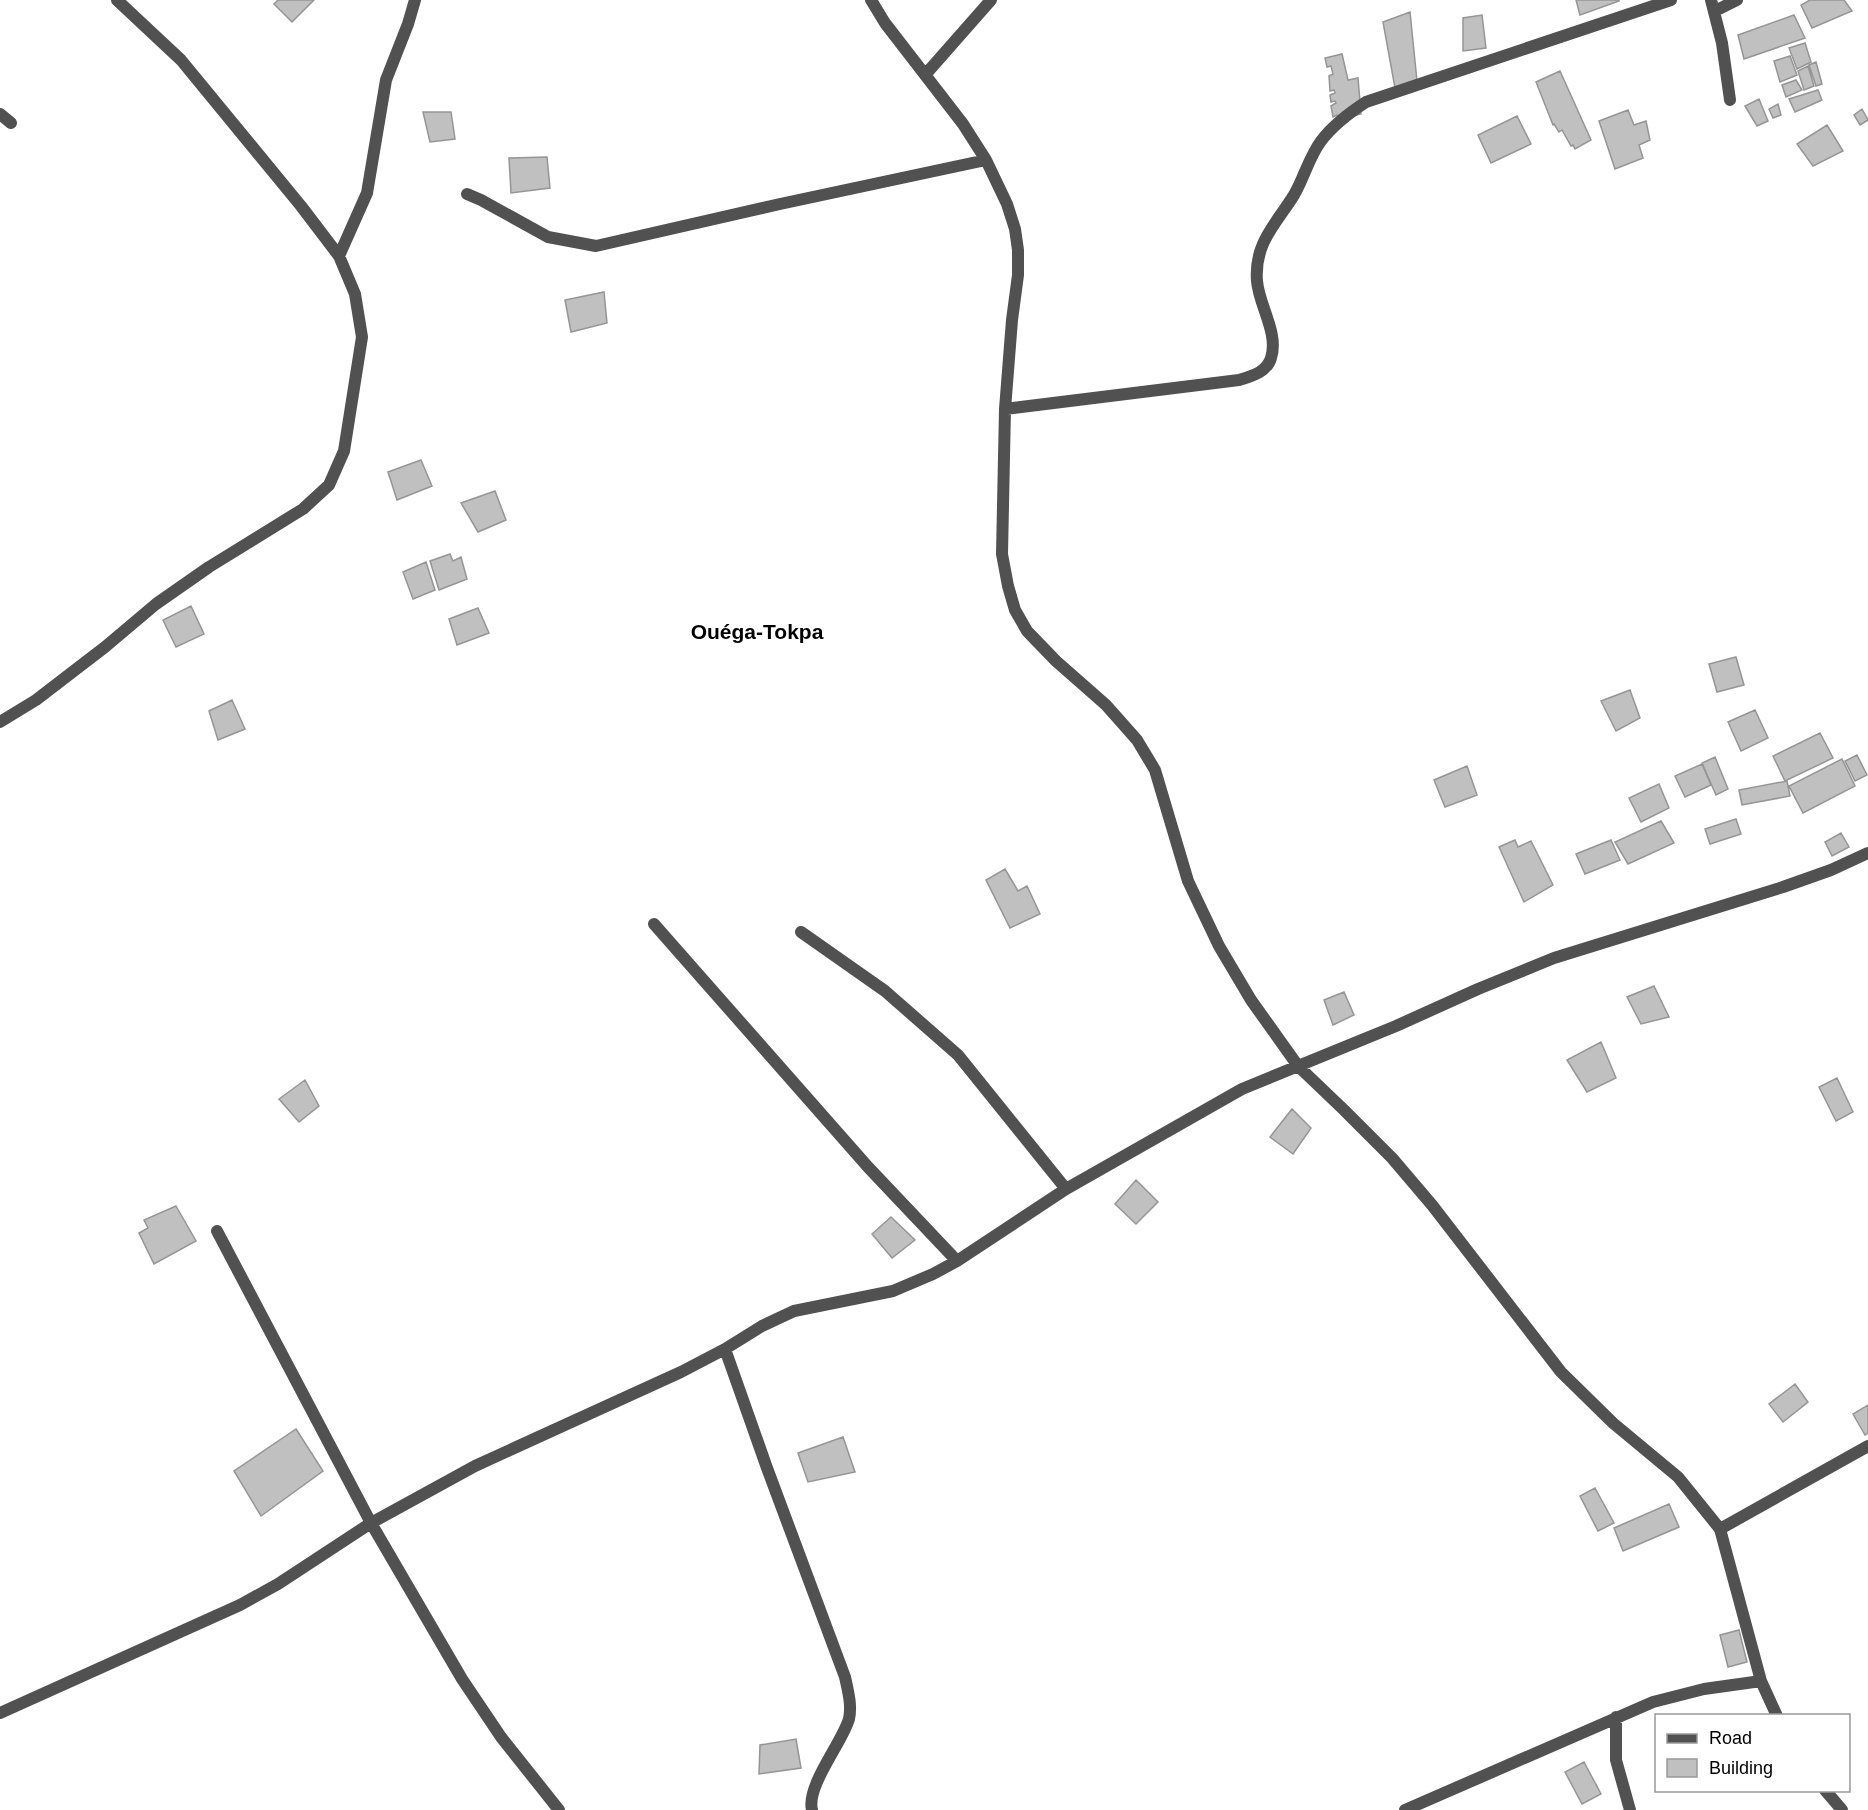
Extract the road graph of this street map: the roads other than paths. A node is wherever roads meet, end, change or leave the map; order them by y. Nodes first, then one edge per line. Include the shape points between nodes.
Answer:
1 (117, 0) edge
2 (415, 0) edge
3 (871, 0) edge
4 (992, 0) edge
5 (1671, 0) edge
6 (1737, 0) edge
7 (1713, 5) edge
8 (924, 75) junction
9 (1730, 100) dead end
10 (0, 114) edge
11 (11, 123) dead end
12 (986, 160) junction
13 (467, 194) dead end
14 (339, 256) junction
15 (1005, 410) junction
16 (0, 722) edge
17 (1868, 853) edge
18 (654, 924) dead end
19 (801, 932) dead end
20 (1298, 1066) junction
21 (1066, 1188) junction
22 (217, 1231) dead end
23 (957, 1261) junction
24 (726, 1348) junction
25 (1868, 1446) edge
26 (371, 1523) junction
27 (1720, 1529) junction
28 (1761, 1681) junction
29 (0, 1713) edge
30 (1775, 1714) edge
31 (1616, 1717) junction
32 (1826, 1792) edge
33 (1427, 1805) edge
34 (559, 1810) edge
35 (812, 1810) edge
36 (1405, 1810) edge
37 (1630, 1810) edge
38 (1842, 1810) edge

1 - 14 street via 181,60
2 - 14 street via 386,80 367,193
3 - 8 street
4 - 8 street
5 - 15 street via 1366,102 1343,118 1320,142 1294,195 1272,224 1260,249 1257,281 1272,336 1271,358 1258,375
6 - 7 street
7 - 9 street
8 - 12 street
10 - 11 street
12 - 13 street via 596,246 548,237
12 - 15 street via 1007,204 1018,250
14 - 16 street via 355,294 362,337 344,451 329,485 303,509 156,604 36,700
15 - 20 street via 1002,554 1015,610 1034,638 1106,705 1137,740 1155,770 1188,881 1219,946
17 - 20 street via 1784,887 1554,958
18 - 23 street via 868,1167
19 - 21 street via 885,991 958,1055
20 - 21 street via 1242,1089
20 - 27 street via 1384,1150 1432,1205 1561,1372 1613,1423 1678,1477
21 - 23 street
22 - 26 street
23 - 24 street via 893,1291 794,1311
24 - 26 street via 475,1466
24 - 35 street via 850,1700 849,1719 817,1784
25 - 27 street
26 - 29 street via 240,1605
26 - 34 street via 462,1679 501,1737
27 - 28 street
28 - 30 street
28 - 31 street via 1704,1689 1653,1702
31 - 33 street
31 - 37 street via 1616,1760
32 - 38 street
33 - 36 street

